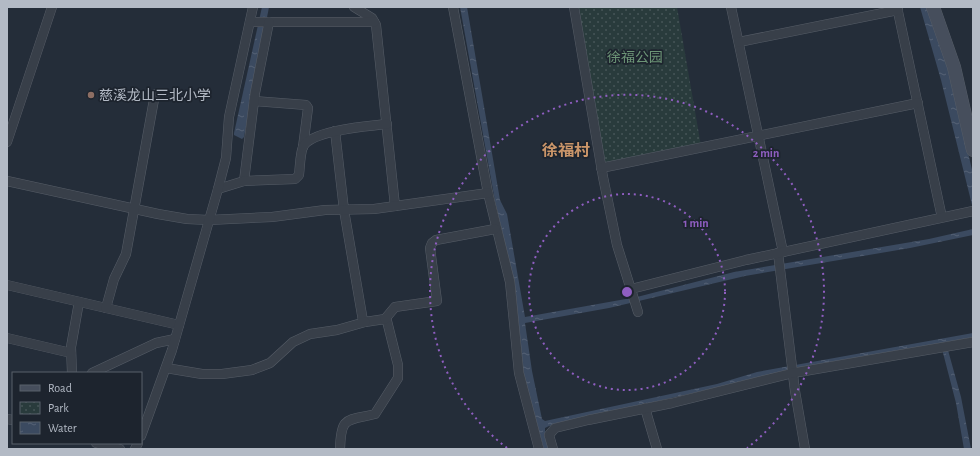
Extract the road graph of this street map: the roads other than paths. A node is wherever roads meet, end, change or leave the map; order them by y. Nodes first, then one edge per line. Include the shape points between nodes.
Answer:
1 (52, 7) edge
2 (254, 7) edge
3 (354, 7) edge
4 (453, 7) edge
5 (574, 7) edge
6 (731, 7) edge
7 (933, 7) edge
8 (898, 8) edge
9 (250, 22) junction
10 (268, 22) junction
11 (374, 22) junction
12 (739, 42) junction
13 (155, 94) dead end
14 (254, 101) junction
15 (918, 103) junction
16 (387, 124) junction
17 (335, 131) junction
18 (759, 136) junction
19 (7, 142) edge
20 (303, 147) junction
21 (973, 150) edge
22 (601, 168) junction
23 (7, 181) edge
24 (244, 181) junction
25 (218, 189) junction
26 (488, 193) junction
27 (394, 206) junction
28 (134, 209) junction
29 (344, 210) junction
30 (973, 211) edge
31 (941, 213) dead end
32 (209, 220) junction
33 (495, 229) junction
34 (780, 253) junction
35 (7, 285) edge
36 (631, 289) junction
37 (79, 302) junction
38 (106, 308) junction
39 (638, 312) dead end
40 (385, 319) junction
41 (365, 322) junction
42 (179, 325) junction
43 (7, 338) edge
44 (175, 339) junction
45 (973, 342) edge
46 (71, 353) junction
47 (166, 368) junction
48 (72, 372) edge
49 (94, 372) edge
50 (793, 373) junction
51 (645, 408) junction
52 (142, 433) edge
53 (100, 444) edge
54 (120, 449) edge
55 (340, 449) edge
56 (539, 449) edge
57 (553, 449) edge
58 (657, 449) edge
59 (806, 449) edge

1 - 19 street
2 - 9 street
3 - 11 street
4 - 26 street
5 - 22 street
6 - 12 street
7 - 21 main road via 954,67
8 - 12 street
8 - 15 street
9 - 10 street
9 - 25 street via 229,117 226,158
10 - 11 street
10 - 14 street
11 - 16 street
12 - 18 street
13 - 28 street
14 - 20 street via 306,105 308,108
14 - 24 street
15 - 18 street
15 - 31 street
16 - 17 street
16 - 27 street
17 - 20 street via 319,136
17 - 29 street
18 - 22 street
18 - 34 street
20 - 24 street via 299,175 294,179
22 - 36 street via 617,245
23 - 28 street
24 - 25 street
25 - 32 street
26 - 27 street
26 - 33 street
27 - 29 street
28 - 32 street via 186,219
28 - 38 street via 126,254 114,279
29 - 32 street
29 - 41 street
30 - 34 street
32 - 42 street
33 - 40 street via 436,240 432,243 430,248 437,301 395,307
33 - 56 street via 510,282 519,373
34 - 36 street
34 - 50 street
35 - 37 street
36 - 39 street
37 - 38 street
37 - 46 street
38 - 42 street
40 - 41 street
40 - 55 street via 398,365 398,378 375,414 346,421 342,426
41 - 47 street via 310,334 293,342 270,363 252,370 202,374
42 - 44 street
43 - 46 street
44 - 47 street
44 - 49 street via 156,343
45 - 50 street
46 - 48 street
47 - 52 street
50 - 51 street
50 - 59 street
51 - 57 street via 555,428 549,435
51 - 58 street
53 - 54 street

